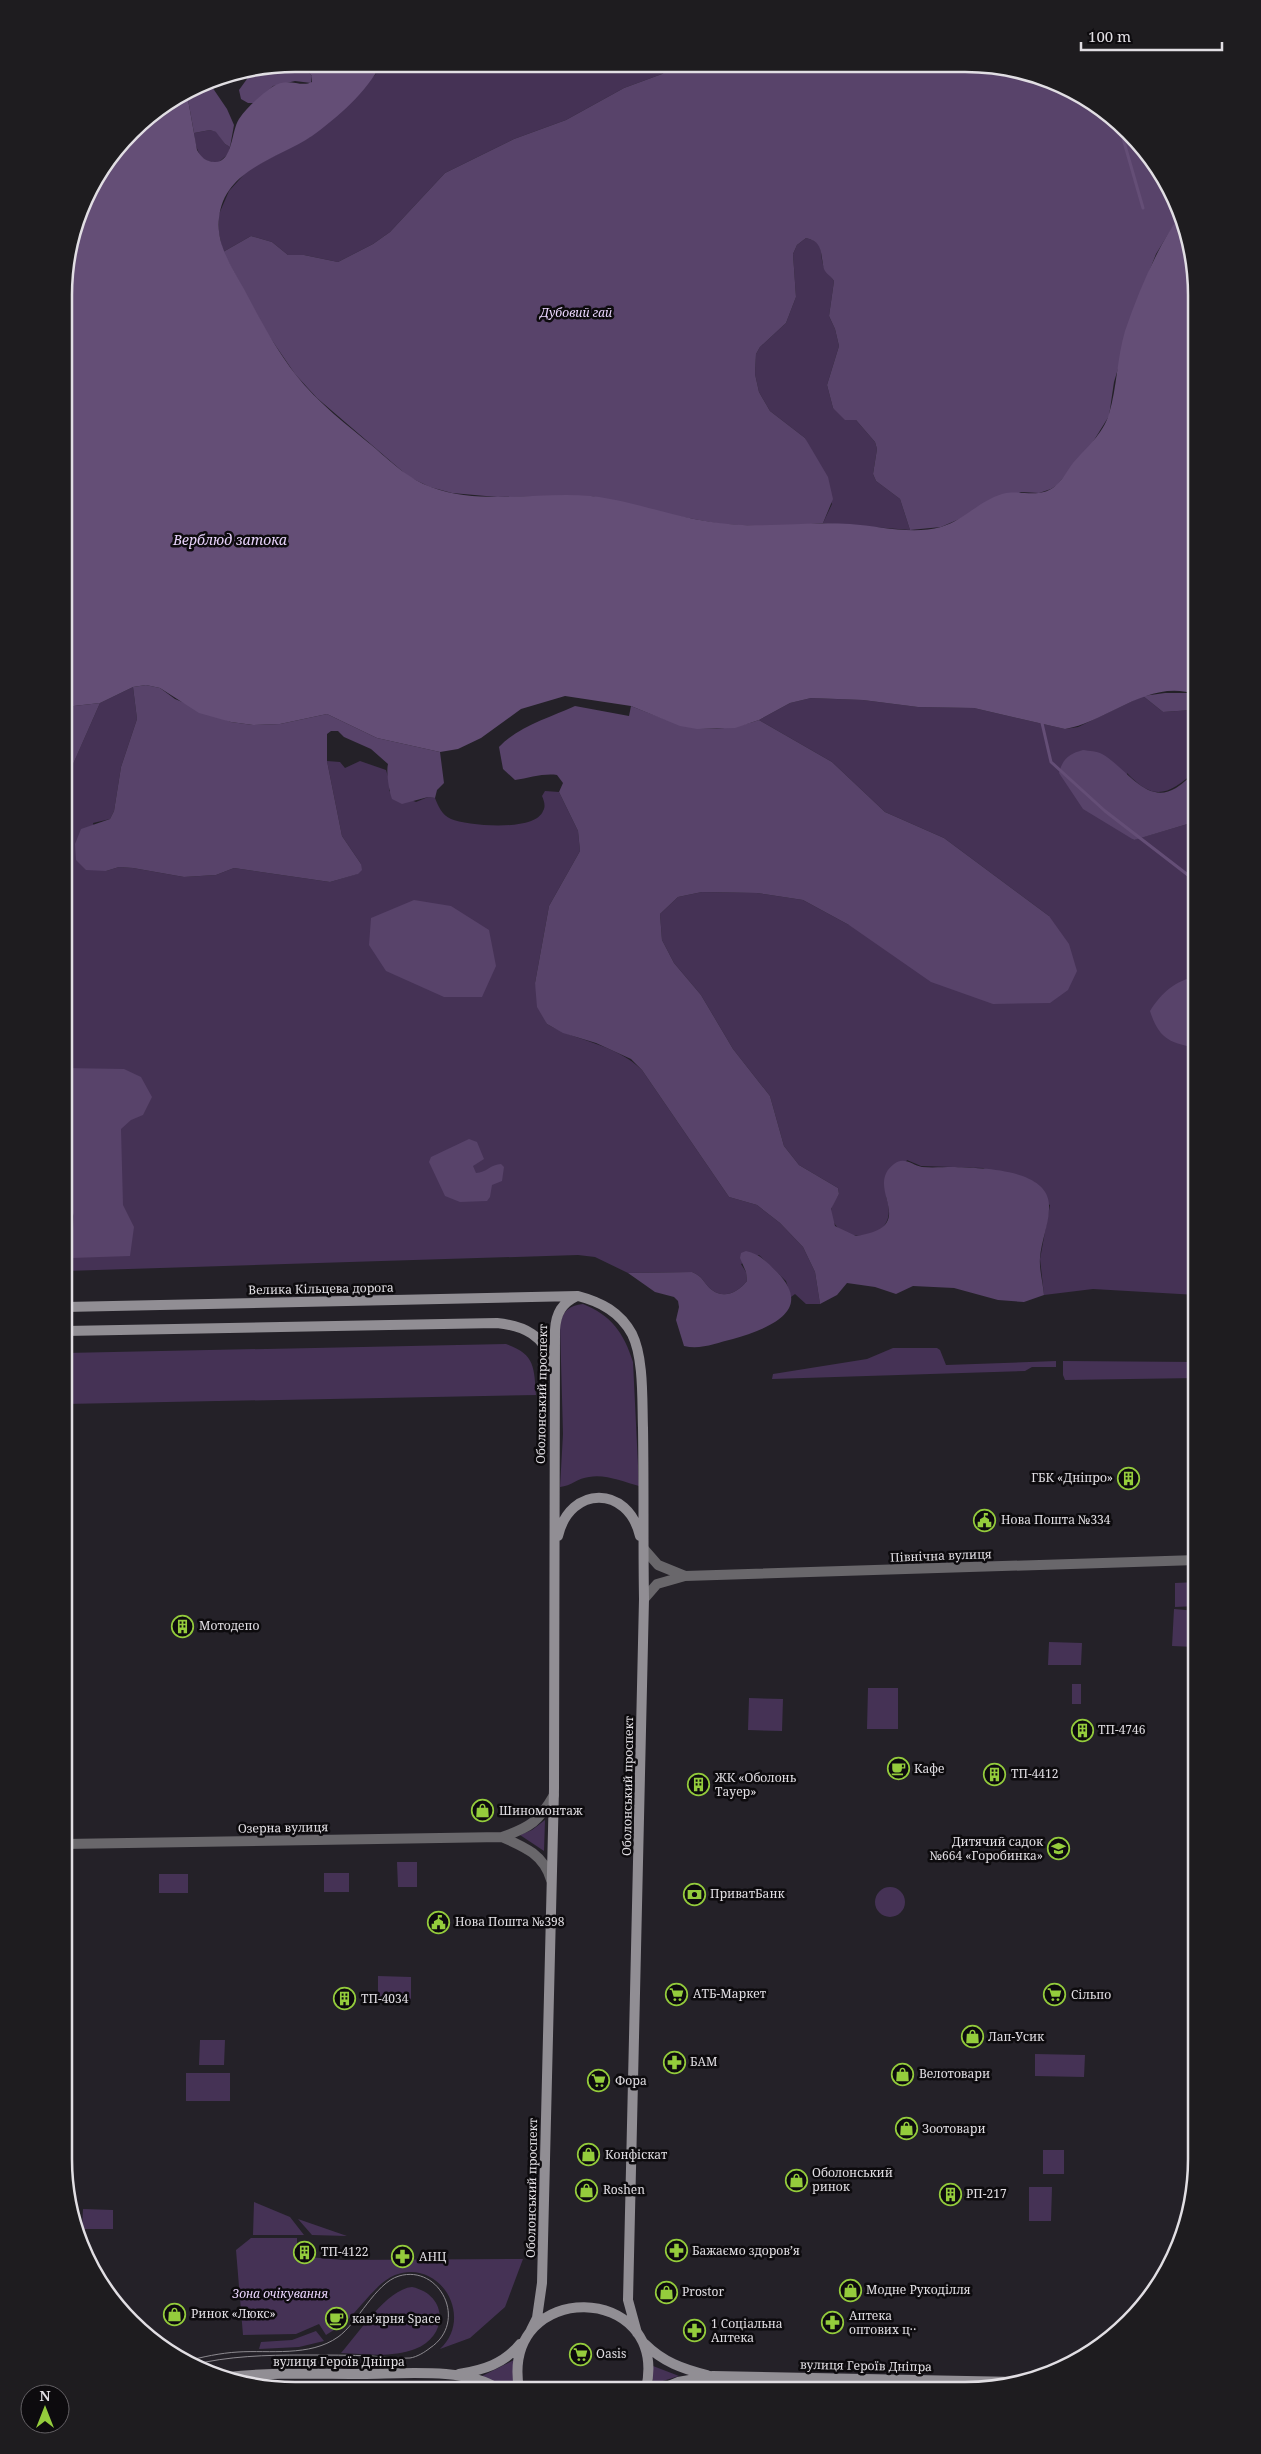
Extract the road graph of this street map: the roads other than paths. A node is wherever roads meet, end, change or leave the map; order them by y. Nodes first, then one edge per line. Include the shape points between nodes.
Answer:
1 (578, 1296) junction
2 (72, 1307) edge
3 (72, 1331) edge
4 (554, 1369) junction
5 (644, 1549) junction
6 (555, 1550) junction
7 (1188, 1560) edge
8 (685, 1576) junction
9 (644, 1598) junction
10 (554, 1795) junction
11 (502, 1837) junction
12 (72, 1844) edge
13 (552, 1882) junction
14 (528, 2334) junction
15 (640, 2338) junction
16 (248, 2376) edge
17 (450, 2376) junction
18 (712, 2376) junction
19 (977, 2381) edge
20 (481, 2382) edge
21 (518, 2382) edge
22 (647, 2382) edge
23 (678, 2382) edge

1 - 2 main road, Велика Кільцева дорога
1 - 4 main road, Оболонський проспект via 565,1303 556,1318
1 - 5 main road, Оболонський проспект via 603,1305 617,1315 636,1344 642,1398
3 - 4 main road via 497,1323 516,1325 542,1341
4 - 6 main road, Оболонський проспект
5 - 6 main road via 634,1517 616,1501 602,1498 579,1503 566,1514
5 - 8 street, Північна вулиця via 658,1565
5 - 9 main road, Оболонський проспект
6 - 10 main road, Оболонський проспект
7 - 8 street, Північна вулиця
8 - 9 street, Північна вулиця via 657,1584
9 - 15 main road, Оболонський проспект via 628,2300
10 - 11 street via 538,1820
10 - 13 main road, Оболонський проспект
11 - 12 street, Озерна вулиця
11 - 13 street via 528,1848 539,1857 548,1868
13 - 14 main road, Оболонський проспект via 542,2283 539,2308
14 - 15 main road, вулиця Героїв Дніпра via 550,2315 570,2307 588,2306 618,2315
14 - 17 main road, вулиця Героїв Дніпра via 513,2353 497,2364
14 - 21 main road, Оболонський проспект via 517,2370
15 - 18 main road, вулиця Героїв Дніпра via 656,2355 672,2364
15 - 22 main road, Оболонський проспект via 648,2365
16 - 17 main road, вулиця Героїв Дніпра
17 - 20 main road, вулиця Героїв Дніпра
18 - 19 main road, вулиця Героїв Дніпра
18 - 23 main road, вулиця Героїв Дніпра

